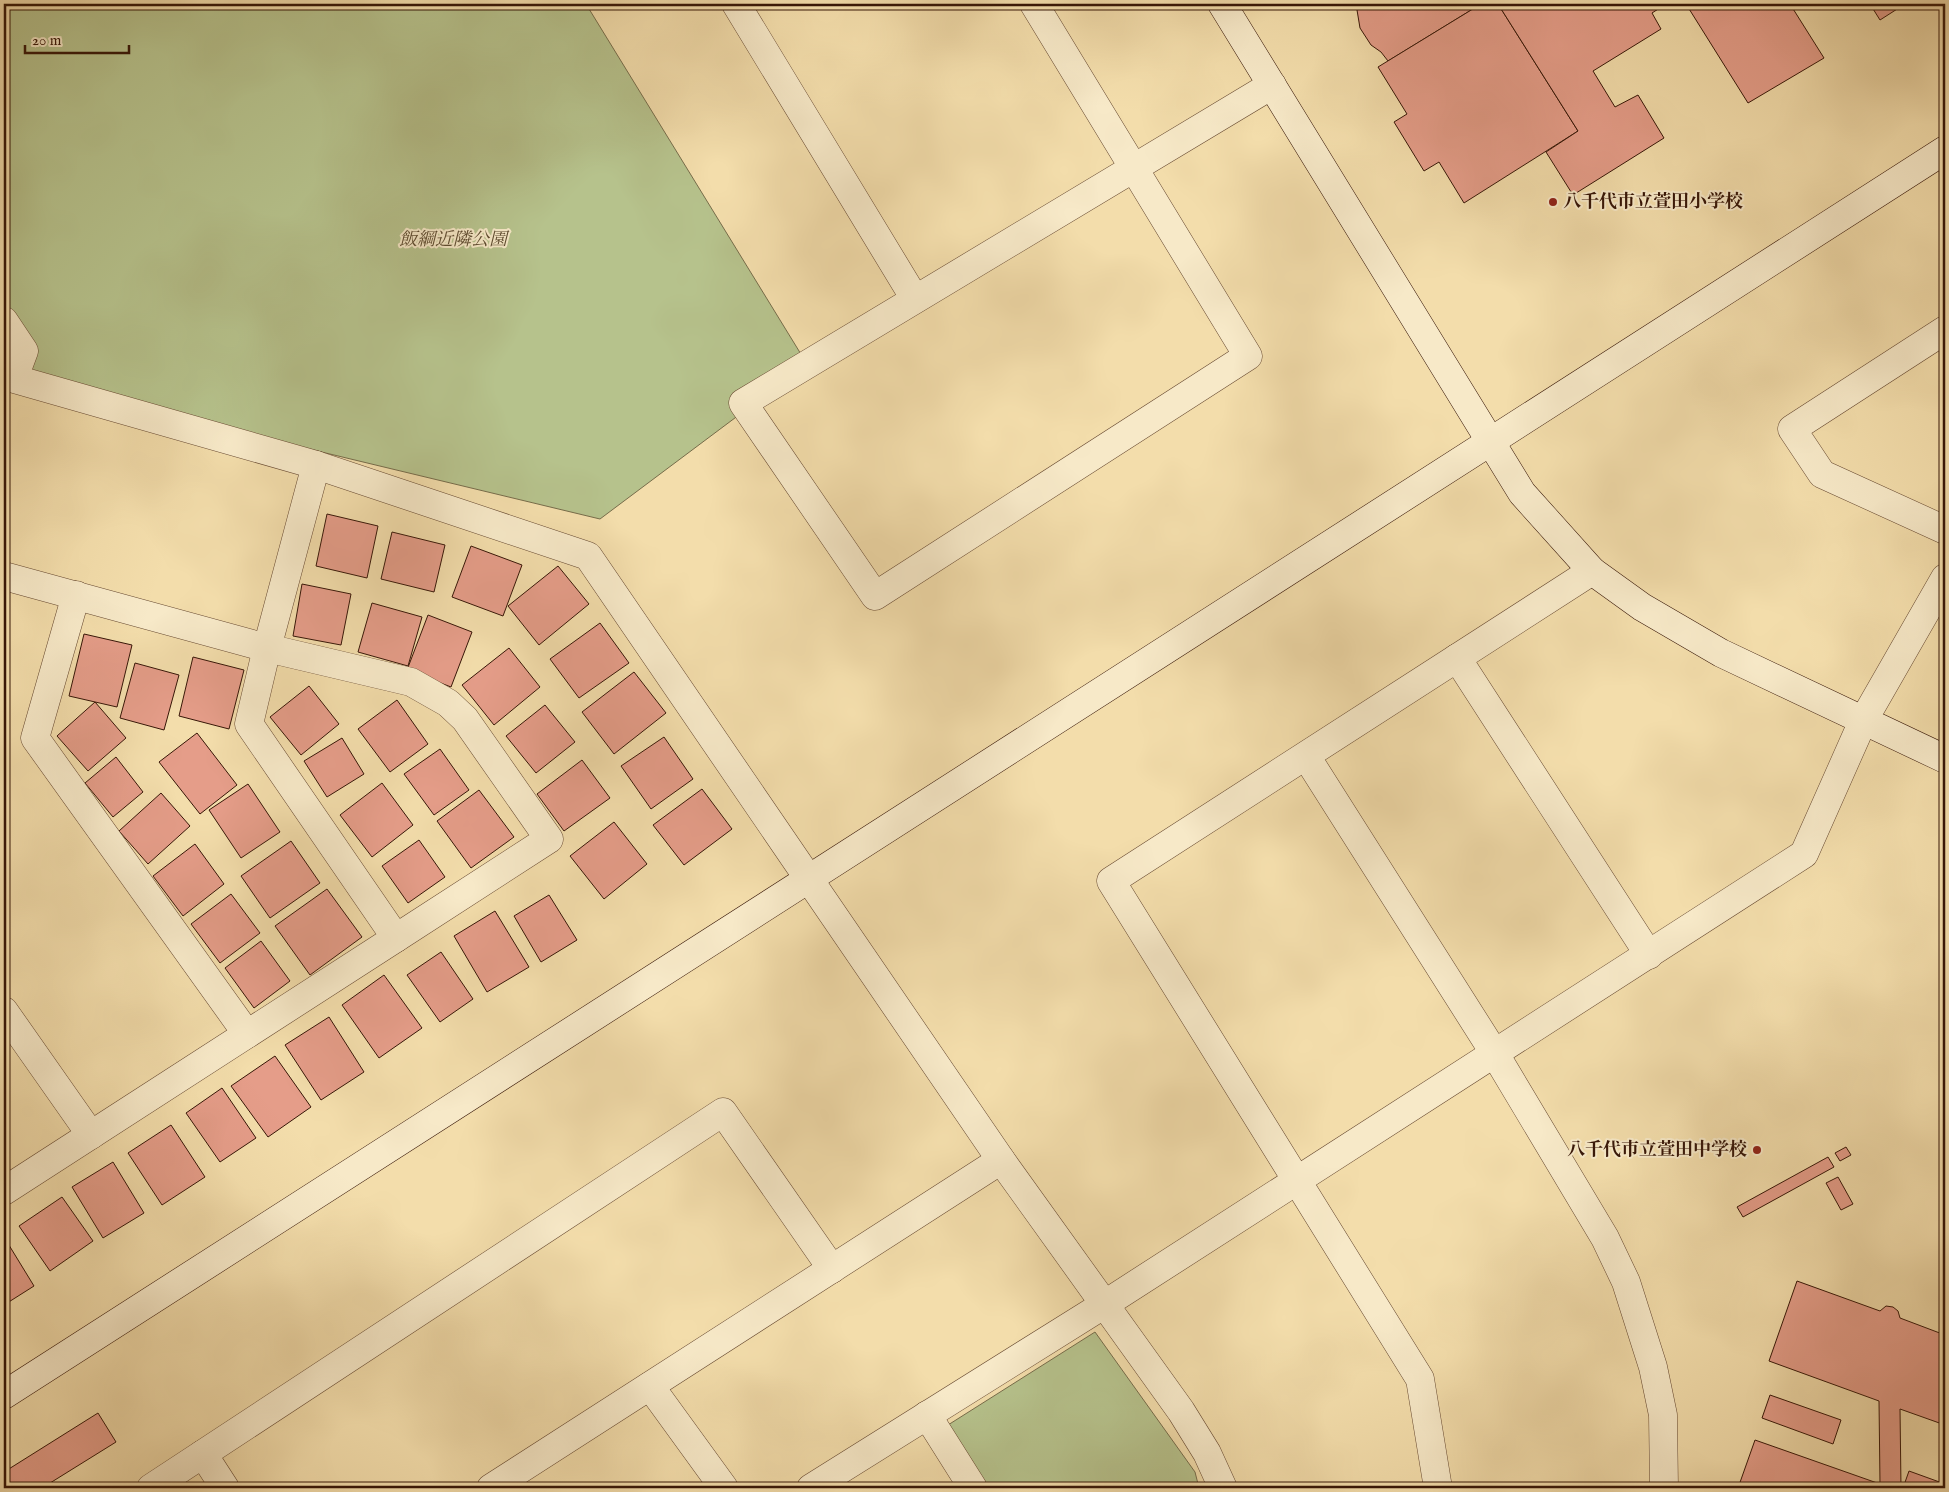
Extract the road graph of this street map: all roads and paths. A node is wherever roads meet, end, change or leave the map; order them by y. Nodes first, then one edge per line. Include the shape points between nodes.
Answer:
1 (736, 4) edge
2 (1034, 4) edge
3 (1222, 4) edge
4 (1272, 85) junction
5 (1945, 150) edge
6 (1134, 166) junction
7 (914, 299) junction
8 (4, 321) edge
9 (1945, 330) edge
10 (9, 377) edge
11 (1490, 442) junction
12 (316, 465) junction
13 (1945, 530) edge
14 (1592, 571) junction
15 (4, 576) edge
16 (1945, 578) edge
17 (76, 595) junction
18 (267, 648) junction
19 (1456, 658) junction
20 (1863, 722) junction
21 (1306, 756) junction
22 (1945, 759) edge
23 (808, 878) junction
24 (396, 938) junction
25 (1649, 955) junction
26 (4, 1011) edge
27 (247, 1034) junction
28 (1494, 1054) junction
29 (91, 1134) junction
30 (1001, 1160) junction
31 (1295, 1181) junction
32 (4, 1191) edge
33 (832, 1269) junction
34 (1105, 1304) junction
35 (650, 1386) junction
36 (4, 1395) edge
37 (928, 1415) junction
38 (203, 1454) junction
39 (151, 1488) edge
40 (225, 1488) edge
41 (491, 1488) edge
42 (724, 1488) edge
43 (811, 1488) edge
44 (973, 1488) edge
45 (1224, 1488) edge
46 (1438, 1488) edge
47 (1664, 1488) edge

1 - 7 street
2 - 6 street
3 - 4 street
4 - 6 street
4 - 11 street
5 - 11 street
6 - 7 street
6 - 7 street via 1248,356 875,596 743,403
8 - 10 street via 24,351
9 - 13 street via 1792,428 1822,474
10 - 12 street
11 - 14 street via 1522,493
11 - 23 street
12 - 18 street
12 - 23 street via 588,556
14 - 19 street
14 - 20 street via 1642,608 1721,653
15 - 17 street
16 - 20 street
17 - 18 street
17 - 27 street via 35,738
18 - 24 street via 249,724
18 - 24 street via 411,682 448,703 465,719 549,839
19 - 21 street
19 - 25 street
20 - 22 street
20 - 25 street via 1804,854
21 - 28 street
21 - 31 street via 1111,881
23 - 30 street
23 - 36 street
24 - 27 street
25 - 28 street
26 - 29 street
27 - 29 street
28 - 31 street
28 - 47 street via 1605,1238 1626,1282 1651,1358 1663,1415
29 - 32 street
30 - 33 street
30 - 34 street
31 - 34 street
31 - 46 street via 1420,1379
33 - 35 street
33 - 38 street via 723,1112
34 - 37 street
34 - 45 street via 1186,1419
35 - 41 street
35 - 42 street
37 - 43 street
37 - 44 street
38 - 39 street
38 - 40 street

